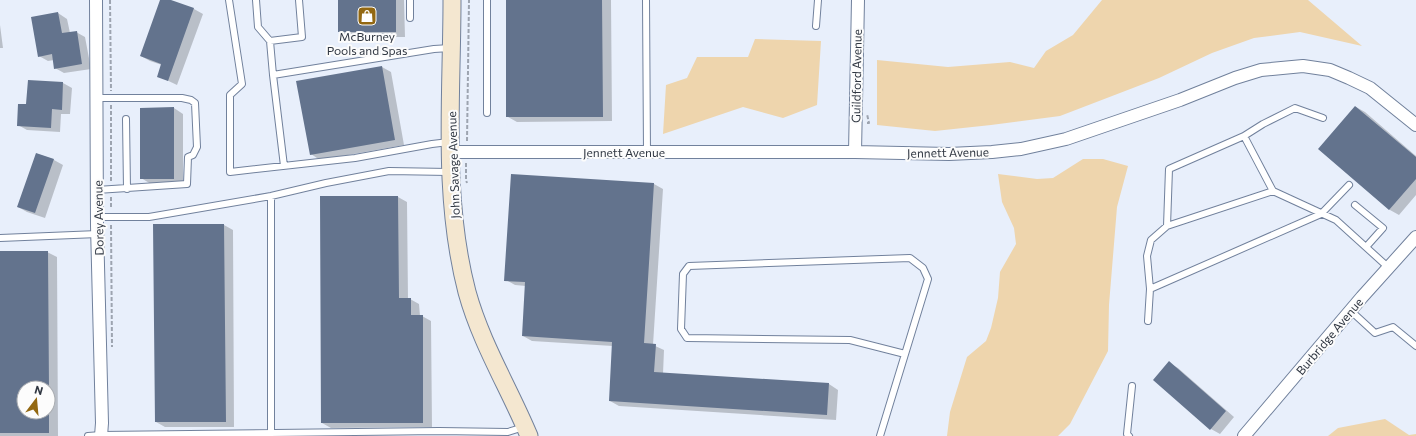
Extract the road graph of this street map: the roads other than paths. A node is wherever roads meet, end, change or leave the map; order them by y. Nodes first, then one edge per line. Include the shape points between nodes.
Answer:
1 (96, 0) edge
2 (230, 0) edge
3 (256, 0) edge
4 (299, 0) edge
5 (410, 0) edge
6 (452, 0) edge
7 (487, 0) edge
8 (646, 0) edge
9 (818, 0) edge
10 (858, 0) edge
11 (410, 18) dead end
12 (816, 26) dead end
13 (270, 41) junction
14 (451, 48) junction
15 (273, 76) junction
16 (96, 98) junction
17 (488, 113) dead end
18 (1323, 118) dead end
19 (126, 119) dead end
20 (1416, 125) edge
21 (1244, 136) junction
22 (456, 149) junction
23 (647, 152) junction
24 (854, 152) junction
25 (284, 166) junction
26 (450, 172) junction
27 (1349, 185) dead end
28 (127, 188) junction
29 (97, 190) junction
30 (1273, 191) junction
31 (270, 196) junction
32 (1355, 205) dead end
33 (1321, 214) junction
34 (97, 217) junction
35 (1167, 226) junction
36 (98, 234) junction
37 (1416, 237) edge
38 (0, 238) edge
39 (1366, 247) junction
40 (1389, 268) junction
41 (1150, 289) junction
42 (1351, 311) junction
43 (1148, 321) dead end
44 (1416, 346) edge
45 (905, 354) junction
46 (1132, 386) dead end
47 (527, 431) edge
48 (271, 434) junction
49 (101, 435) edge
50 (88, 436) edge
51 (880, 436) edge
52 (1129, 436) edge
53 (1245, 436) edge

1 - 16 street, Dorey Avenue
2 - 25 lane via 242,84 230,95 230,172
3 - 13 lane via 258,27
4 - 13 lane via 302,37
5 - 11 lane
6 - 14 main road, John Savage Avenue
7 - 17 lane
8 - 23 lane
9 - 12 lane
10 - 24 street, Guildford Avenue
13 - 15 lane
14 - 15 lane
14 - 22 main road, John Savage Avenue
15 - 25 lane
16 - 28 lane via 182,98 195,103 197,147 193,155 188,157 187,184
16 - 29 street, Dorey Avenue
18 - 21 lane via 1295,108
19 - 28 lane
20 - 24 street, Jennett Avenue via 1370,88 1330,70 1303,66 1261,70 1103,128 1021,149 949,154
21 - 30 lane
21 - 35 lane via 1170,170
22 - 23 street, Jennett Avenue
22 - 25 lane via 432,144 355,158
22 - 26 main road, John Savage Avenue
23 - 24 street, Jennett Avenue
26 - 31 lane via 390,171
26 - 47 main road, John Savage Avenue via 456,238 468,293 486,344
27 - 33 lane
28 - 29 lane
29 - 34 street, Dorey Avenue
30 - 33 lane
30 - 35 lane
31 - 34 lane via 149,217
31 - 48 lane
32 - 39 lane via 1383,228
33 - 39 lane via 1336,220
33 - 41 lane
34 - 36 street, Dorey Avenue
35 - 41 lane via 1151,240 1147,256
36 - 38 lane
36 - 49 street, Dorey Avenue
37 - 40 street, Burbridge Avenue
39 - 40 lane
40 - 42 street, Burbridge Avenue
41 - 43 lane
42 - 44 lane via 1374,333 1393,327
42 - 53 street, Burbridge Avenue
45 - 45 lane via 928,279 923,268 910,258 689,266 683,274 681,329 687,338 850,340
45 - 51 lane
46 - 52 lane via 1127,434
47 - 48 lane
48 - 49 lane
49 - 50 lane

